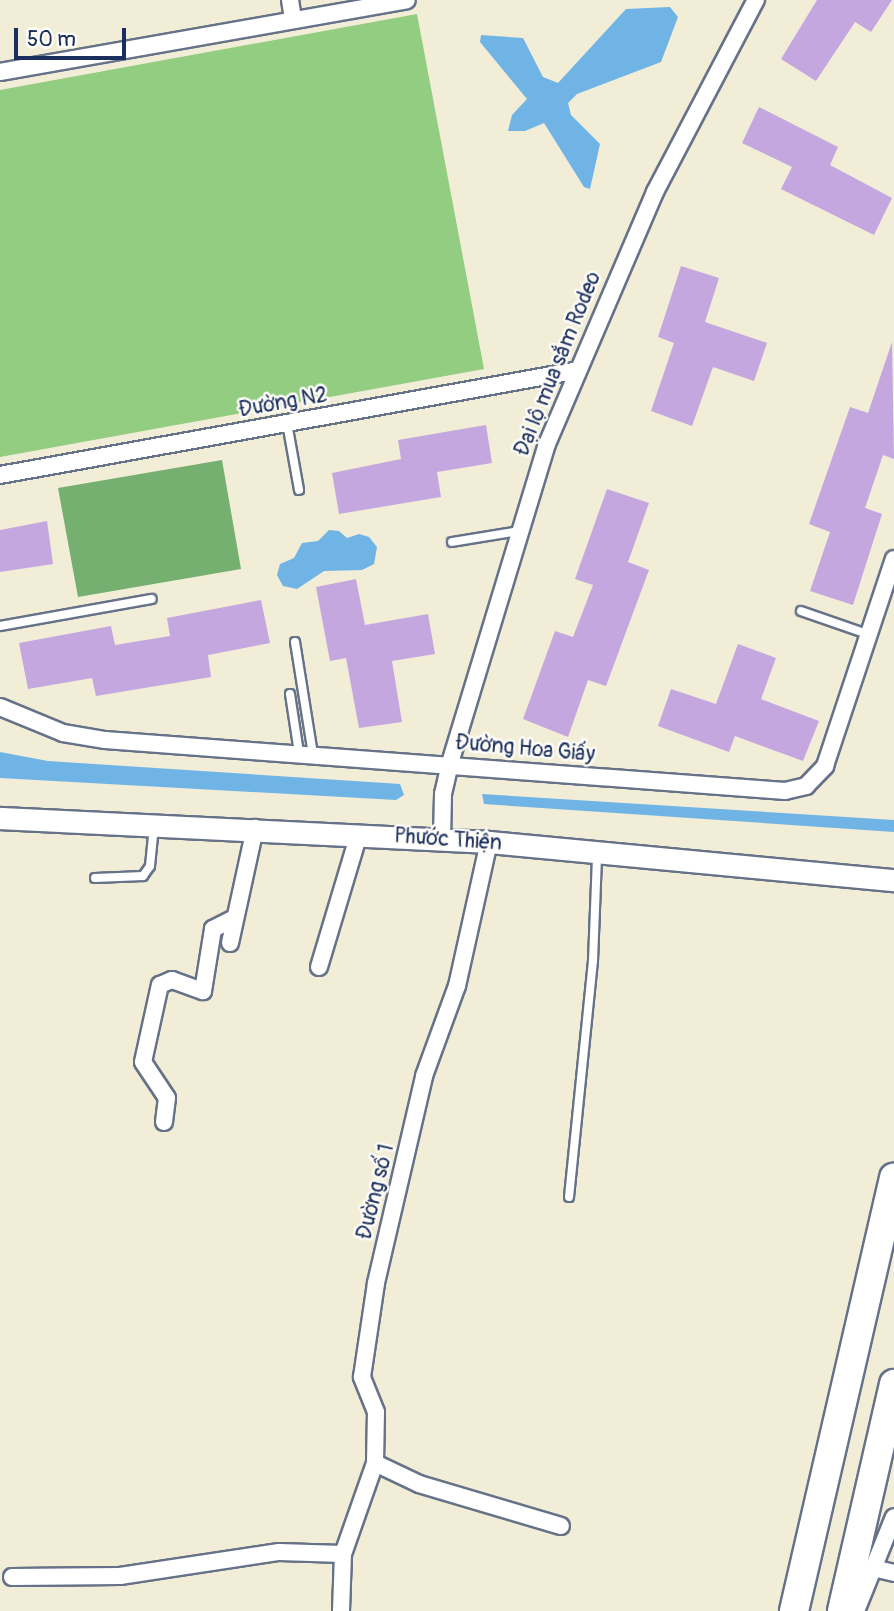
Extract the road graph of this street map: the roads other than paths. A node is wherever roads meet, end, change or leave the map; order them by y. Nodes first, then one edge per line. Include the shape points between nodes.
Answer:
1 (290, 0) edge
2 (407, 0) edge
3 (756, 0) edge
4 (293, 20) junction
5 (0, 72) edge
6 (575, 371) junction
7 (287, 423) junction
8 (0, 475) edge
9 (299, 490) dead end
10 (519, 531) junction
11 (452, 542) dead end
12 (894, 559) edge
13 (152, 599) dead end
14 (801, 611) dead end
15 (0, 626) edge
16 (867, 634) junction
17 (295, 642) dead end
18 (289, 694) dead end
19 (0, 707) edge
20 (306, 754) junction
21 (450, 763) junction
22 (0, 818) edge
23 (154, 823) junction
24 (256, 828) junction
25 (359, 834) junction
26 (442, 839) junction
27 (489, 842) junction
28 (597, 852) junction
29 (95, 878) dead end
30 (894, 880) edge
31 (235, 918) junction
32 (230, 943) dead end
33 (320, 967) dead end
34 (164, 1122) dead end
35 (894, 1177) edge
36 (569, 1197) dead end
37 (894, 1384) edge
38 (375, 1463) junction
39 (894, 1517) edge
40 (561, 1526) dead end
41 (343, 1554) junction
42 (873, 1568) junction
43 (894, 1573) edge
44 (12, 1577) dead end
45 (341, 1611) edge
46 (794, 1611) edge
47 (842, 1611) edge
48 (856, 1611) edge

1 - 4 street
2 - 4 street
3 - 6 street, Đại lộ mua sắm Rodeo via 672,157
4 - 5 street
6 - 7 street, Đường N2
6 - 10 street, Đại lộ mua sắm Rodeo
7 - 8 street, Đường N2
7 - 9 lane
10 - 11 lane
10 - 21 street, Đại lộ mua sắm Rodeo
12 - 16 street, Đường Hoa Giấy
13 - 15 lane
14 - 16 lane
16 - 21 street, Đường Hoa Giấy via 828,759 816,778 800,788 777,792
17 - 20 lane
18 - 20 lane
19 - 20 street, Đường Hoa Giấy via 84,737
20 - 21 street, Đường Hoa Giấy
21 - 26 street, Đại lộ mua sắm Rodeo via 443,794
22 - 23 street, Phước Thiện
23 - 24 street, Phước Thiện
23 - 29 lane via 150,866 143,876
24 - 25 street, Phước Thiện
24 - 31 street
25 - 26 street, Phước Thiện
25 - 33 street
26 - 27 street, Phước Thiện
27 - 28 street, Phước Thiện
27 - 38 street, Đường số 1 via 457,986 424,1076 376,1283 362,1377 376,1412
28 - 30 street, Phước Thiện
28 - 36 lane via 593,961
31 - 32 street
31 - 34 street via 213,929 203,991 172,980 160,985 143,1062 167,1098
35 - 46 highway
37 - 47 highway
38 - 40 street via 419,1484
38 - 41 street, Đường số 1
39 - 42 street
41 - 44 street via 279,1552 120,1576
41 - 45 street, Đường số 1
42 - 43 street
42 - 48 street

